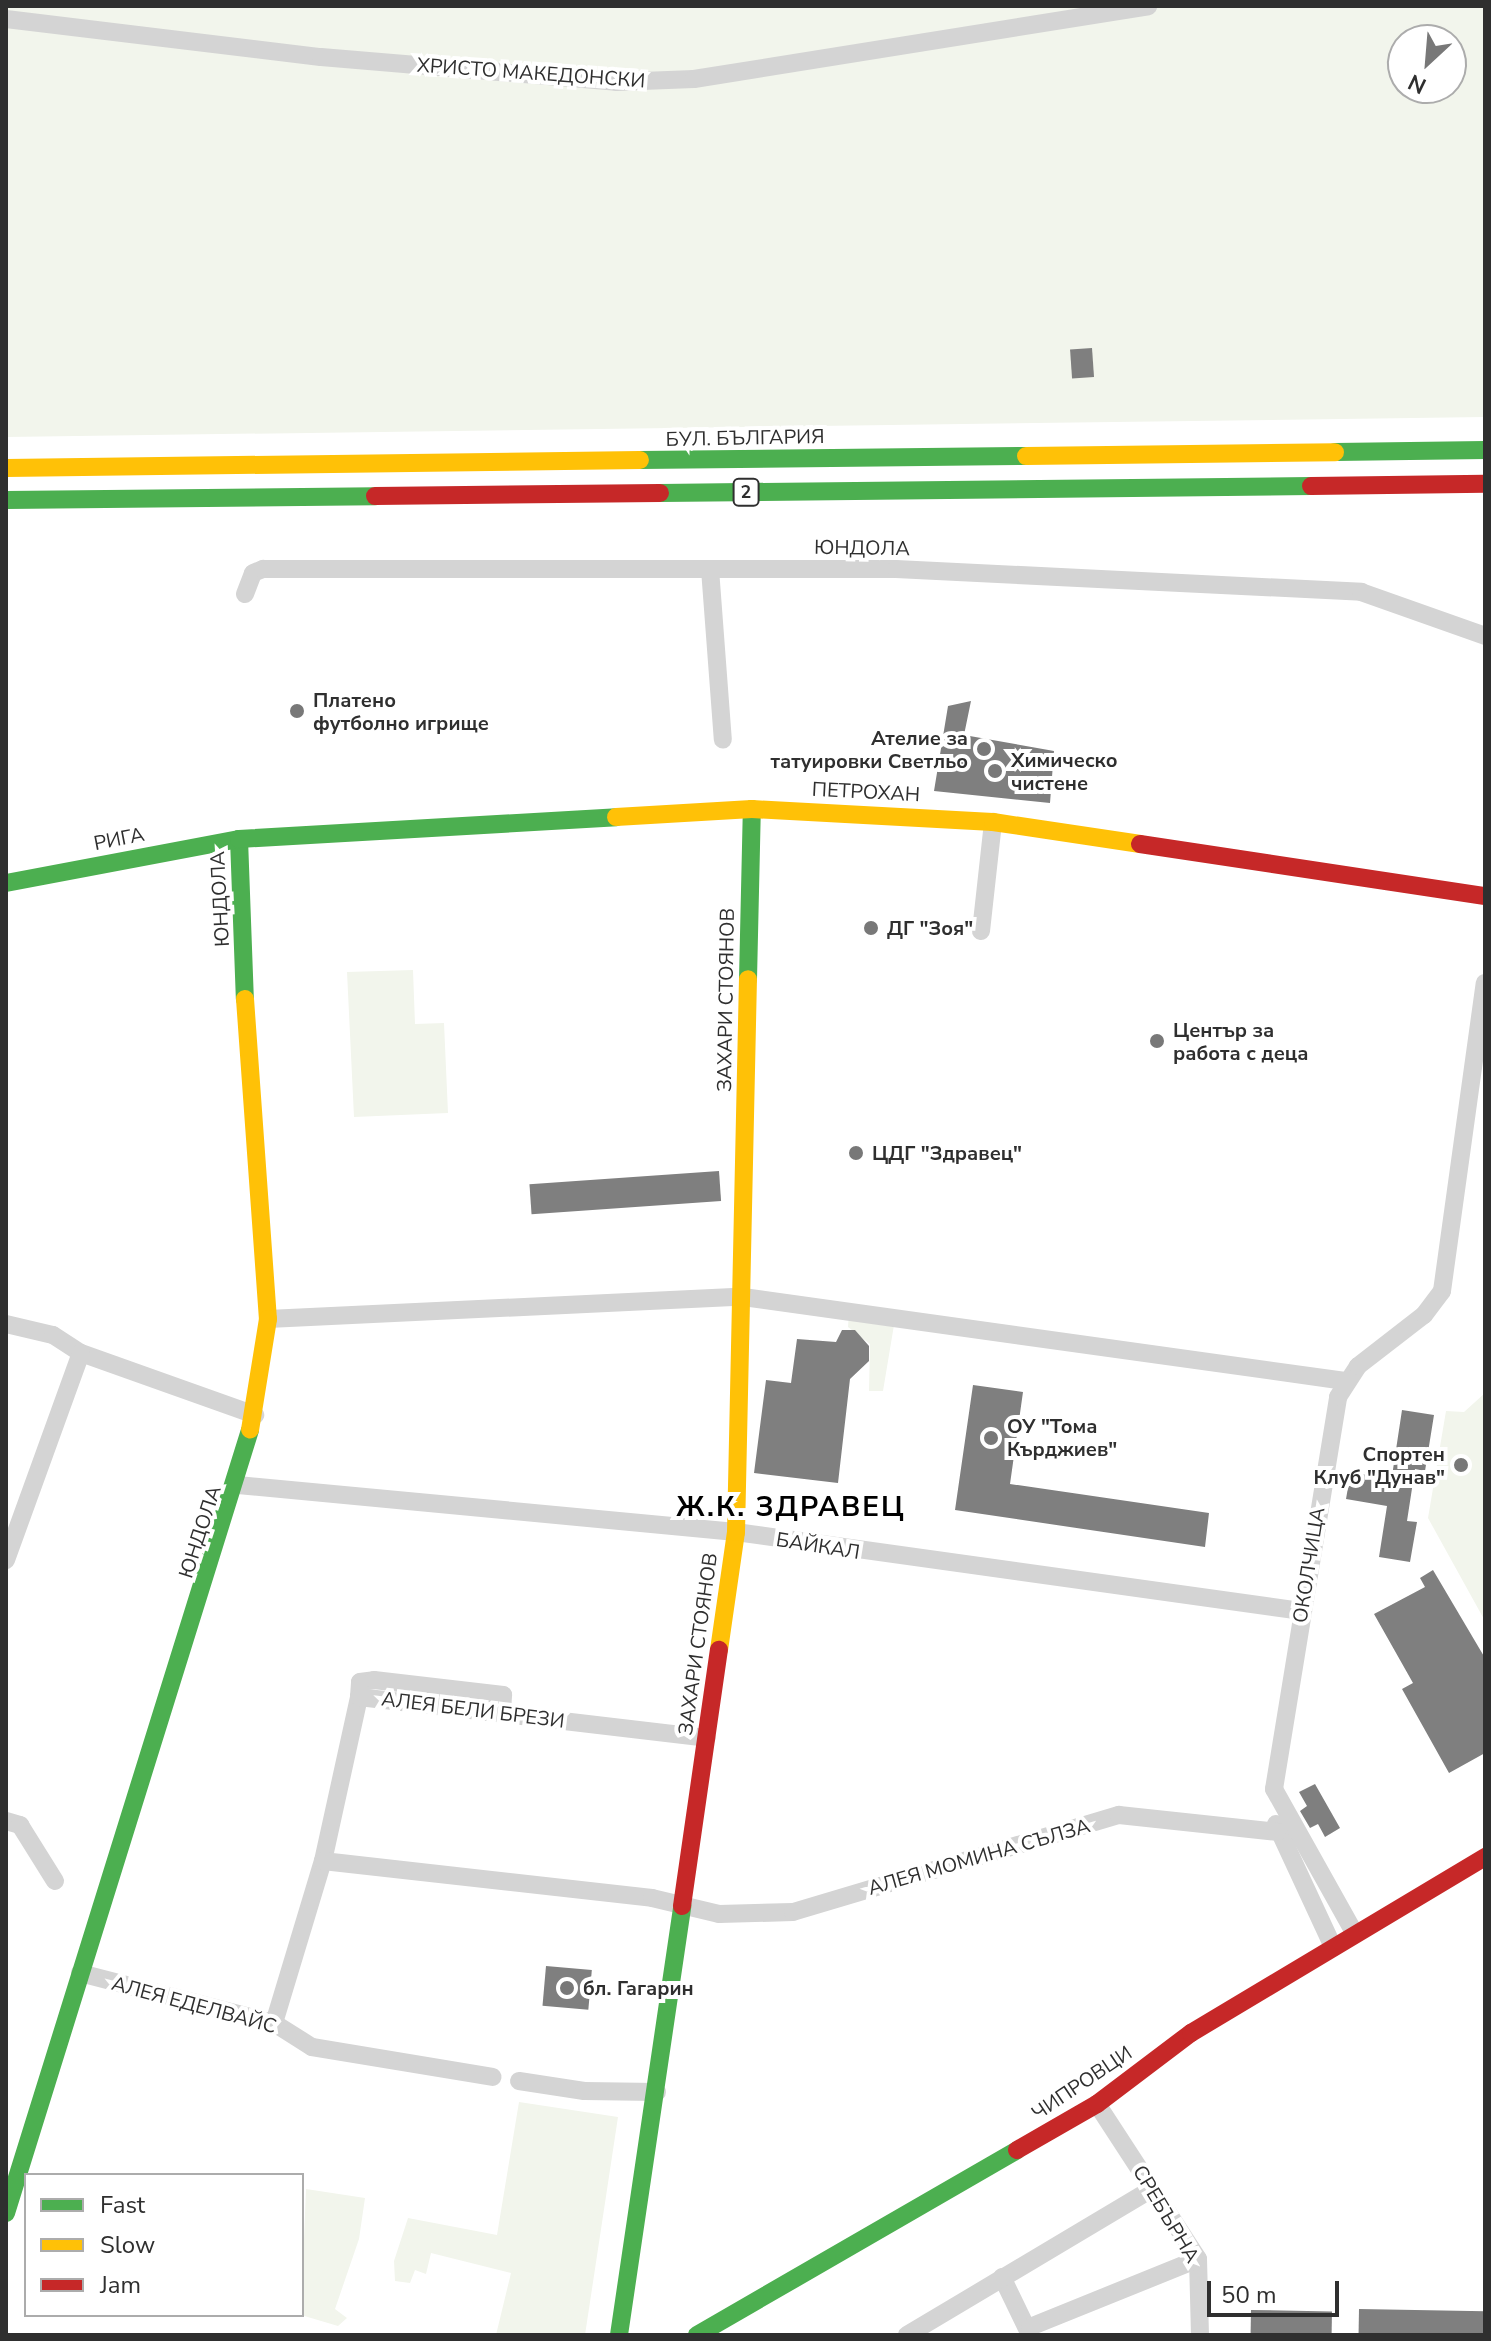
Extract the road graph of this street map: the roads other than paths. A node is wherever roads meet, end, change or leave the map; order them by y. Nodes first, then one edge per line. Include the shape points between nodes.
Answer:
1 (1148, 6) edge
2 (6, 19) edge
3 (1485, 450) edge
4 (6, 468) edge
5 (1485, 484) edge
6 (6, 500) edge
7 (710, 569) junction
8 (245, 594) dead end
9 (1485, 636) edge
10 (723, 740) dead end
11 (752, 809) junction
12 (993, 822) junction
13 (239, 839) junction
14 (6, 883) edge
15 (1485, 896) edge
16 (981, 931) dead end
17 (1485, 983) edge
18 (743, 1297) junction
19 (268, 1319) junction
20 (6, 1324) edge
21 (81, 1353) junction
22 (1345, 1381) junction
23 (255, 1415) junction
24 (238, 1485) junction
25 (736, 1532) junction
26 (6, 1560) edge
27 (1301, 1611) junction
28 (707, 1738) junction
29 (1274, 1789) junction
30 (6, 1821) edge
31 (1277, 1832) junction
32 (1485, 1857) edge
33 (323, 1861) junction
34 (55, 1881) dead end
35 (684, 1904) junction
36 (1355, 1934) junction
37 (1333, 1947) junction
38 (80, 1973) junction
39 (274, 2023) junction
40 (493, 2077) dead end
41 (519, 2081) dead end
42 (657, 2092) junction
43 (1097, 2104) junction
44 (1152, 2189) junction
45 (6, 2213) edge
46 (1198, 2259) junction
47 (1002, 2277) junction
48 (623, 2303) junction
49 (1030, 2331) edge
50 (619, 2335) edge
51 (635, 2335) edge
52 (697, 2335) edge
53 (907, 2335) edge
54 (1200, 2335) edge

1 - 2 street, ХРИСТО МАКЕДОНСКИ via 694,79 616,82 321,57
3 - 4 main road, БУЛ. БЪЛГАРИЯ / 2
5 - 6 main road, 2
7 - 8 street, ЮНДОЛА via 263,569 253,573
7 - 9 street, ЮНДОЛА via 896,569 1309,587 1361,592
7 - 10 street
11 - 12 main road, ПЕТРОХАН
11 - 13 main road, ПЕТРОХАН
11 - 18 main road, ЗАХАРИ СТОЯНОВ
12 - 15 main road, ПЕТРОХАН
12 - 16 street
13 - 14 main road, РИГА
13 - 19 main road, ЮНДОЛА via 250,1130
17 - 22 street via 1442,1291 1424,1315
18 - 19 street
18 - 22 street
18 - 25 main road, ЗАХАРИ СТОЯНОВ
19 - 23 main road, ЮНДОЛА
20 - 21 street via 53,1335
21 - 23 street
21 - 26 street
22 - 27 street, ОКОЛЧИЦА via 1332,1425
23 - 24 main road, ЮНДОЛА
24 - 25 street, БАЙКАЛ
24 - 38 main road, ЮНДОЛА
25 - 27 street, БАЙКАЛ
25 - 28 main road, ЗАХАРИ СТОЯНОВ
27 - 29 street, ОКОЛЧИЦА
28 - 33 street, АЛЕЯ БЕЛИ БРЕЗИ via 359,1697
28 - 35 main road, ЗАХАРИ СТОЯНОВ
29 - 31 street, ОКОЛЧИЦА
29 - 36 street
30 - 34 street via 20,1825
31 - 35 street, АЛЕЯ МОМИНА СЪЛЗА via 1119,1815 793,1912 719,1914
31 - 37 street
32 - 36 main road, ЧИПРОВЦИ
33 - 35 street
33 - 39 street, АЛЕЯ БЕЛИ БРЕЗИ
35 - 42 main road, ЗАХАРИ СТОЯНОВ
36 - 37 main road, ЧИПРОВЦИ
37 - 43 main road, ЧИПРОВЦИ via 1191,2033
38 - 39 street, АЛЕЯ ЕДЕЛВАЙС
38 - 45 main road, ЮНДОЛА
39 - 40 street, АЛЕЯ ЕДЕЛВАЙС via 312,2047
41 - 42 street via 584,2091
42 - 48 main road, ЗАХАРИ СТОЯНОВ
43 - 44 street, СРЕБЪРНА
43 - 52 main road, ЧИПРОВЦИ
44 - 46 street, СРЕБЪРНА
44 - 47 street
46 - 49 street
46 - 54 street, СРЕБЪРНА
47 - 49 street
47 - 53 street
48 - 50 main road, ЗАХАРИ СТОЯНОВ
48 - 51 main road

